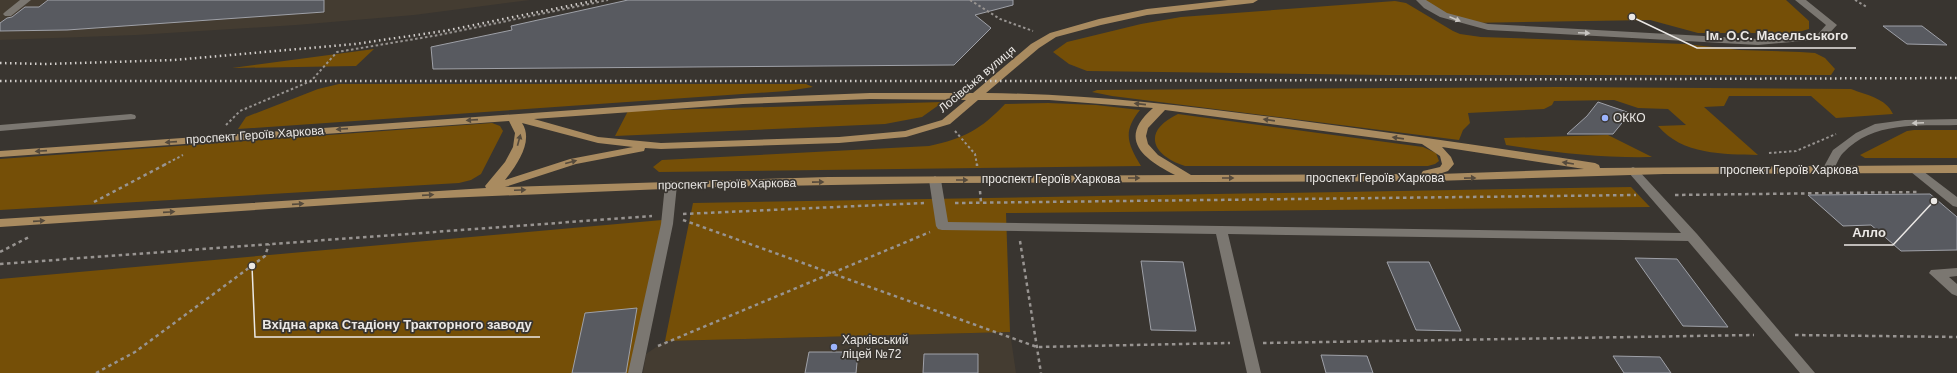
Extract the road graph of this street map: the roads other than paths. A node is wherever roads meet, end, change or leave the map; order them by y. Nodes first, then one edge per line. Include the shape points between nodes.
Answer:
1 (26, 0) edge
2 (1253, 0) edge
3 (1421, 0) edge
4 (1800, 0) edge
5 (8, 14) dead end
6 (1163, 106) junction
7 (132, 117) dead end
8 (511, 117) junction
9 (1957, 122) edge
10 (0, 128) edge
11 (1423, 141) junction
12 (661, 146) junction
13 (0, 154) edge
14 (1828, 170) junction
15 (1915, 170) junction
16 (1957, 170) edge
17 (1620, 171) junction
18 (1633, 171) junction
19 (1189, 178) junction
20 (1407, 178) junction
21 (935, 180) junction
22 (671, 185) junction
23 (481, 192) junction
24 (1957, 203) edge
25 (0, 224) edge
26 (1221, 230) junction
27 (1692, 237) junction
28 (1957, 272) edge
29 (1957, 291) edge
30 (635, 373) edge
31 (1254, 373) edge
32 (1808, 373) edge

1 - 5 street
2 - 12 main road, Лосівська вулиця via 1147,12 1054,35 1035,46 946,122 906,134 875,138
3 -> 4 street via 1456,20 1488,27 1758,42 1821,37 1832,25
6 -> 8 main road, проспект Героїв Харкова via 1049,97 870,96 743,101
11 -> 6 main road, проспект Героїв Харкова
6 - 19 main road via 1141,129 1141,138 1145,149 1156,160
7 - 10 street
8 - 12 main road via 598,140
8 -> 13 main road, проспект Героїв Харкова
23 -> 8 main road, проспект Героїв Харкова via 499,180 514,157 521,133
9 -> 14 street via 1879,126 1860,135 1837,152
17 -> 11 main road, проспект Героїв Харкова
11 - 20 main road via 1448,158 1448,164 1444,169
23 -> 12 main road via 574,161
14 - 15 main road, проспект Героїв Харкова
14 - 18 main road, проспект Героїв Харкова
15 - 16 main road, проспект Героїв Харкова
15 - 24 street
17 - 18 main road, проспект Героїв Харкова
20 -> 17 main road, проспект Героїв Харкова
18 - 27 street
19 -> 20 main road, проспект Героїв Харкова
21 -> 19 main road, проспект Героїв Харкова
22 -> 21 main road, проспект Героїв Харкова
21 - 26 street via 942,226
23 -> 22 main road, проспект Героїв Харкова
22 - 30 street via 668,215
25 -> 23 main road, проспект Героїв Харкова
26 - 27 street
26 - 31 street
27 - 32 street
28 - 29 street via 1936,273

